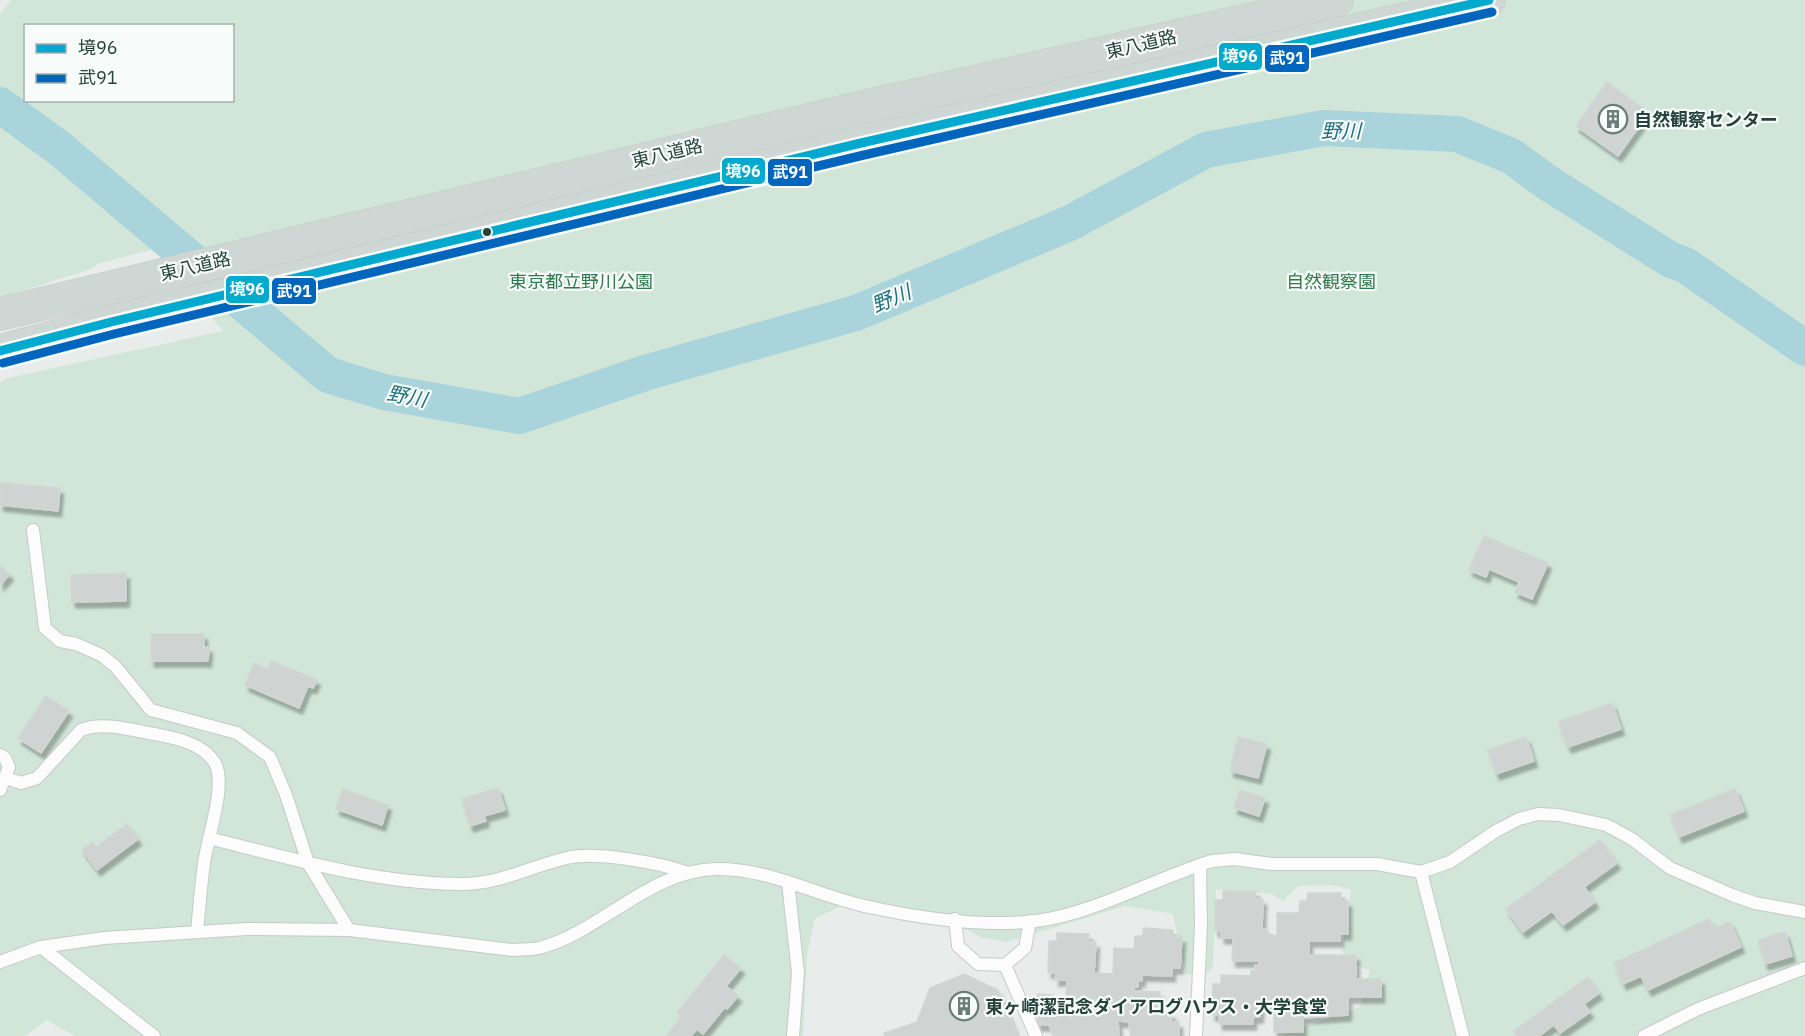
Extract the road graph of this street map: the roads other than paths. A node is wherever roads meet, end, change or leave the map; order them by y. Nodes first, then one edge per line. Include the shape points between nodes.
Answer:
1 (1337, 0) edge
2 (1489, 0) edge
3 (0, 314) edge
4 (0, 351) edge
5 (33, 530) dead end
6 (0, 755) edge
7 (6, 778) junction
8 (0, 790) edge
9 (209, 838) junction
10 (308, 863) junction
11 (1200, 865) junction
12 (1421, 872) junction
13 (688, 873) junction
14 (788, 882) junction
15 (1805, 912) edge
16 (955, 919) junction
17 (1030, 921) junction
18 (349, 930) junction
19 (197, 932) junction
20 (41, 947) junction
21 (2, 958) edge
22 (1005, 965) junction
23 (1805, 968) edge
24 (154, 1036) edge
25 (793, 1036) edge
26 (1036, 1036) edge
27 (1196, 1036) edge
28 (1463, 1036) edge
29 (1644, 1036) edge

1 - 3 main road, 東八道路 via 855,109
2 - 4 main road, 東八道路 via 861,143
5 - 10 lane via 45,628 60,641 76,644 115,666 151,710 237,733 270,757
6 - 7 lane via 9,767
7 - 8 lane
7 - 9 lane via 21,783 37,778 81,730 90,726 179,739 198,748 215,764 218,792
9 - 10 lane
9 - 19 lane
10 - 13 lane via 390,880 461,884 484,884 568,857 669,866
10 - 18 lane
11 - 12 lane via 1235,859 1270,864 1377,864
11 - 17 lane via 1067,914
11 - 27 lane
12 - 15 lane via 1450,862 1519,819 1538,814 1559,815 1606,825 1670,868 1732,895
12 - 28 lane
13 - 14 lane via 716,869 766,874
13 - 18 lane via 538,949 512,950
14 - 16 lane via 873,908
14 - 25 lane via 798,973
16 - 17 lane
16 - 22 lane via 958,946 978,964
17 - 22 lane via 1026,948
18 - 19 lane
19 - 20 lane
20 - 21 lane
20 - 24 lane
22 - 26 lane
23 - 29 lane via 1698,1009

